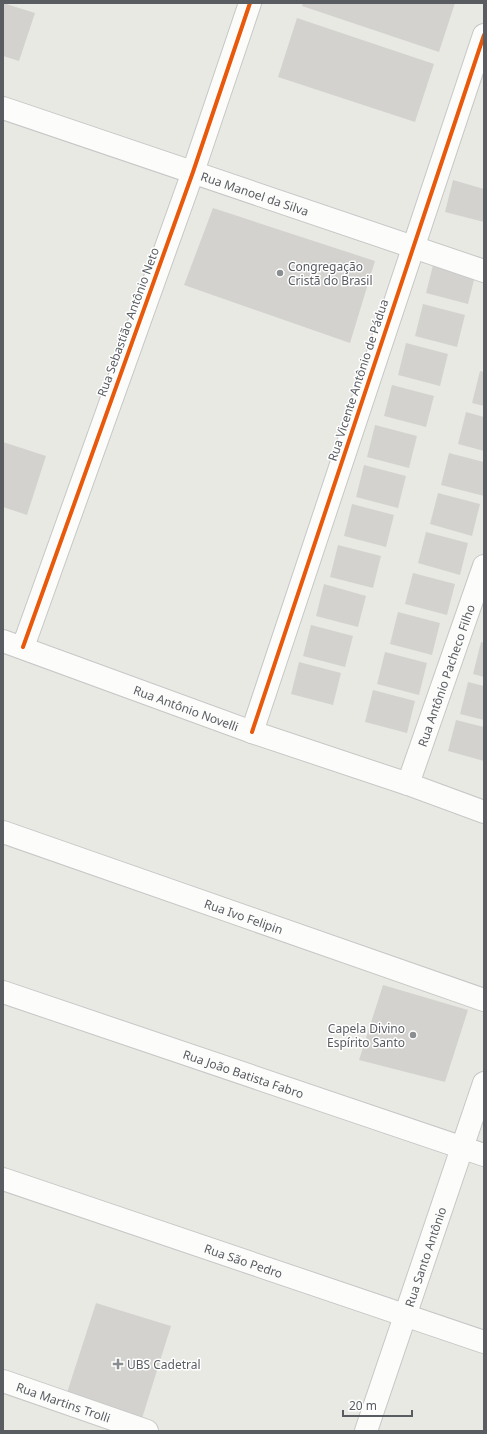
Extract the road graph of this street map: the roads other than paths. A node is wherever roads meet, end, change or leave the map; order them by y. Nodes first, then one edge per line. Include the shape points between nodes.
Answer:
1 (250, 3) edge
2 (484, 35) edge
3 (3, 108) edge
4 (193, 172) junction
5 (412, 246) junction
6 (484, 271) edge
7 (484, 566) edge
8 (13, 644) edge
9 (252, 732) junction
10 (408, 784) junction
11 (484, 812) edge
12 (3, 832) edge
13 (3, 992) edge
14 (484, 1000) edge
15 (484, 1083) edge
16 (462, 1148) junction
17 (484, 1155) edge
18 (3, 1179) edge
19 (406, 1316) junction
20 (484, 1342) edge
21 (3, 1381) edge
22 (147, 1431) edge
23 (366, 1431) edge

1 - 4 street, Rua Sebastião Antônio Neto
2 - 5 street, Rua Vicente Antônio de Pádua
3 - 4 street, Rua Manoel da Silva
4 - 5 street, Rua Manoel da Silva
4 - 8 street, Rua Sebastião Antônio Neto
5 - 6 street, Rua Manoel da Silva
5 - 9 street, Rua Vicente Antônio de Pádua
7 - 10 street, Rua Antônio Pacheco Filho
8 - 9 street, Rua Antônio Novelli
9 - 10 street, Rua Antônio Novelli
10 - 11 street, Rua Antônio Novelli
12 - 14 street, Rua Ivo Felipin
13 - 16 street, Rua João Batista Fabro
15 - 16 street, Rua Santo Antônio
16 - 17 street, Rua João Batista Fabro
16 - 19 street, Rua Santo Antônio
18 - 19 street, Rua São Pedro
19 - 20 street, Rua São Pedro
19 - 23 street, Rua Santo Antônio
21 - 22 street, Rua Martins Trolli

